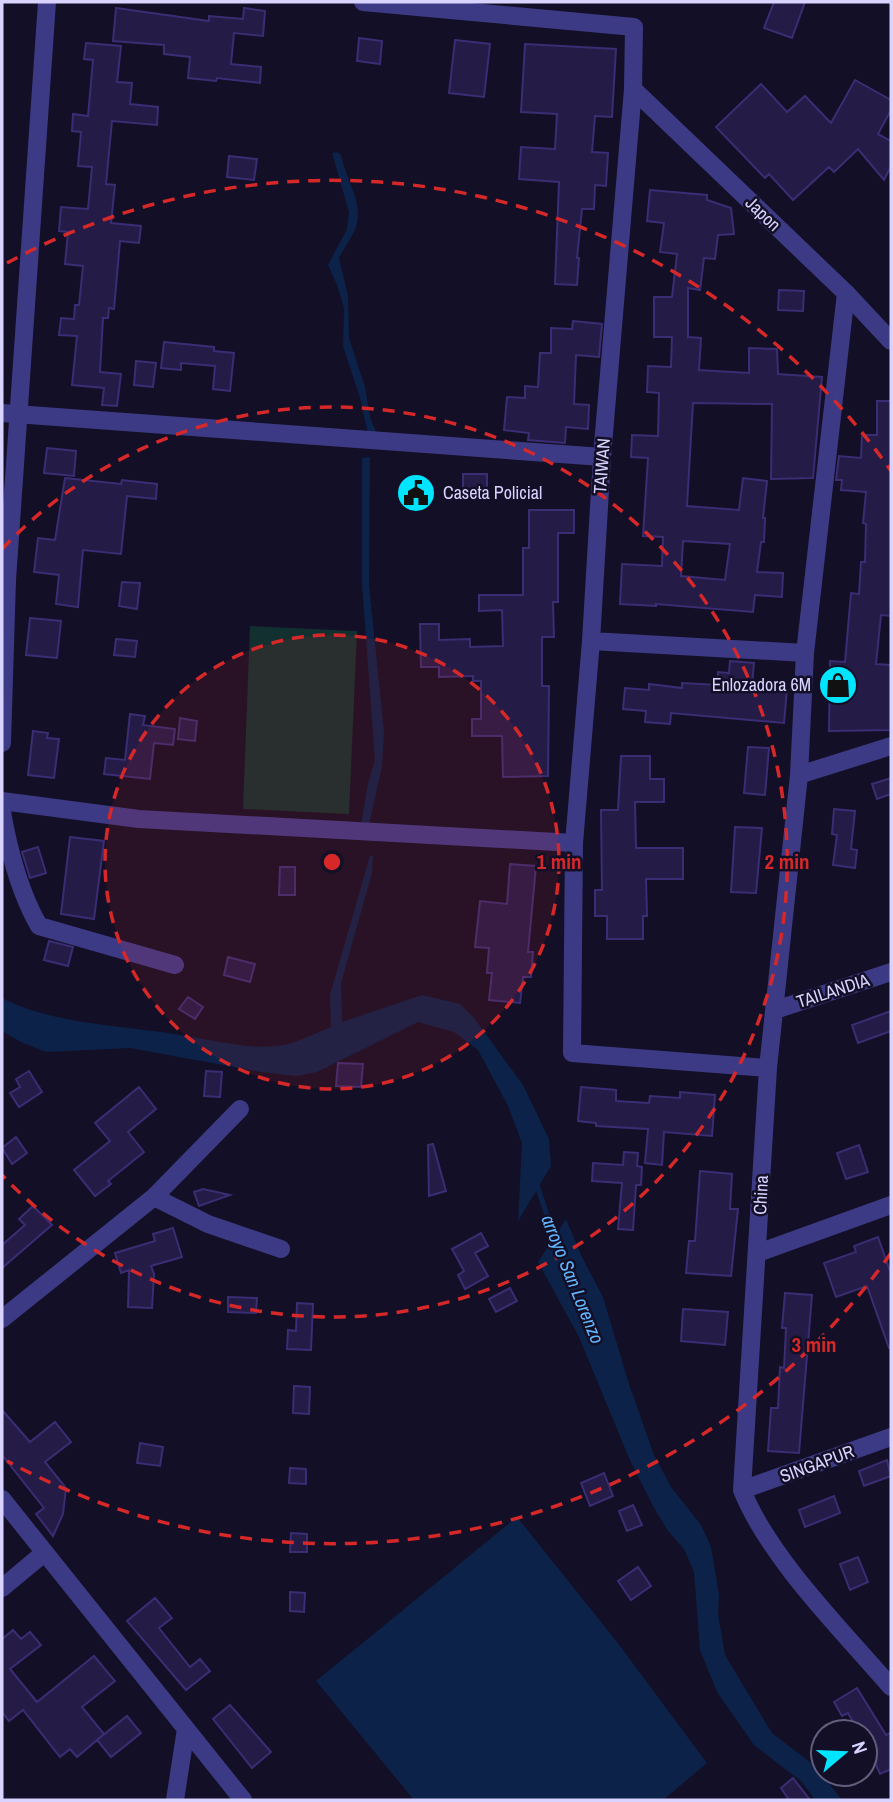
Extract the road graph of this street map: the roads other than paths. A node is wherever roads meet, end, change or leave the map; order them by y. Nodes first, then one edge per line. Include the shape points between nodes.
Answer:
1 (47, 2) edge
2 (363, 2) edge
3 (633, 89) junction
4 (846, 293) junction
5 (891, 341) edge
6 (10, 414) edge
7 (602, 457) junction
8 (4, 580) edge
9 (591, 641) junction
10 (805, 653) junction
11 (2, 743) edge
12 (891, 746) edge
13 (799, 775) junction
14 (2, 801) edge
15 (2, 812) edge
16 (574, 843) junction
17 (175, 965) dead end
18 (891, 972) edge
19 (775, 1010) junction
20 (768, 1068) junction
21 (240, 1109) dead end
22 (154, 1197) junction
23 (891, 1205) edge
24 (281, 1249) dead end
25 (758, 1253) junction
26 (2, 1319) edge
27 (891, 1437) edge
28 (742, 1490) junction
29 (2, 1499) edge
30 (44, 1553) junction
31 (2, 1588) edge
32 (889, 1682) edge
33 (186, 1729) junction
34 (175, 1800) edge
35 (243, 1800) edge

1 - 6 street
2 - 3 street, TAIWAN via 632,26 636,29
3 - 4 street, Japon
3 - 7 street, TAIWAN
4 - 5 street, Japon
4 - 10 street, China
6 - 7 street
6 - 8 street
7 - 9 street, TAIWAN
8 - 11 street
9 - 10 street
9 - 16 street, TAIWAN
10 - 13 street, China
12 - 13 street
13 - 19 street, China
14 - 16 street via 139,819
15 - 17 street via 26,904 39,926
16 - 20 street, TAIWAN via 572,1053
18 - 19 street, TAILANDIA
19 - 20 street, China
20 - 25 street, China
21 - 22 street
22 - 24 street via 208,1224
22 - 26 street
23 - 25 street
25 - 28 street, China
27 - 28 street, SINGAPUR
28 - 32 street, China via 763,1532 805,1587
29 - 30 street
30 - 31 street
30 - 33 street
33 - 34 street
33 - 35 street

